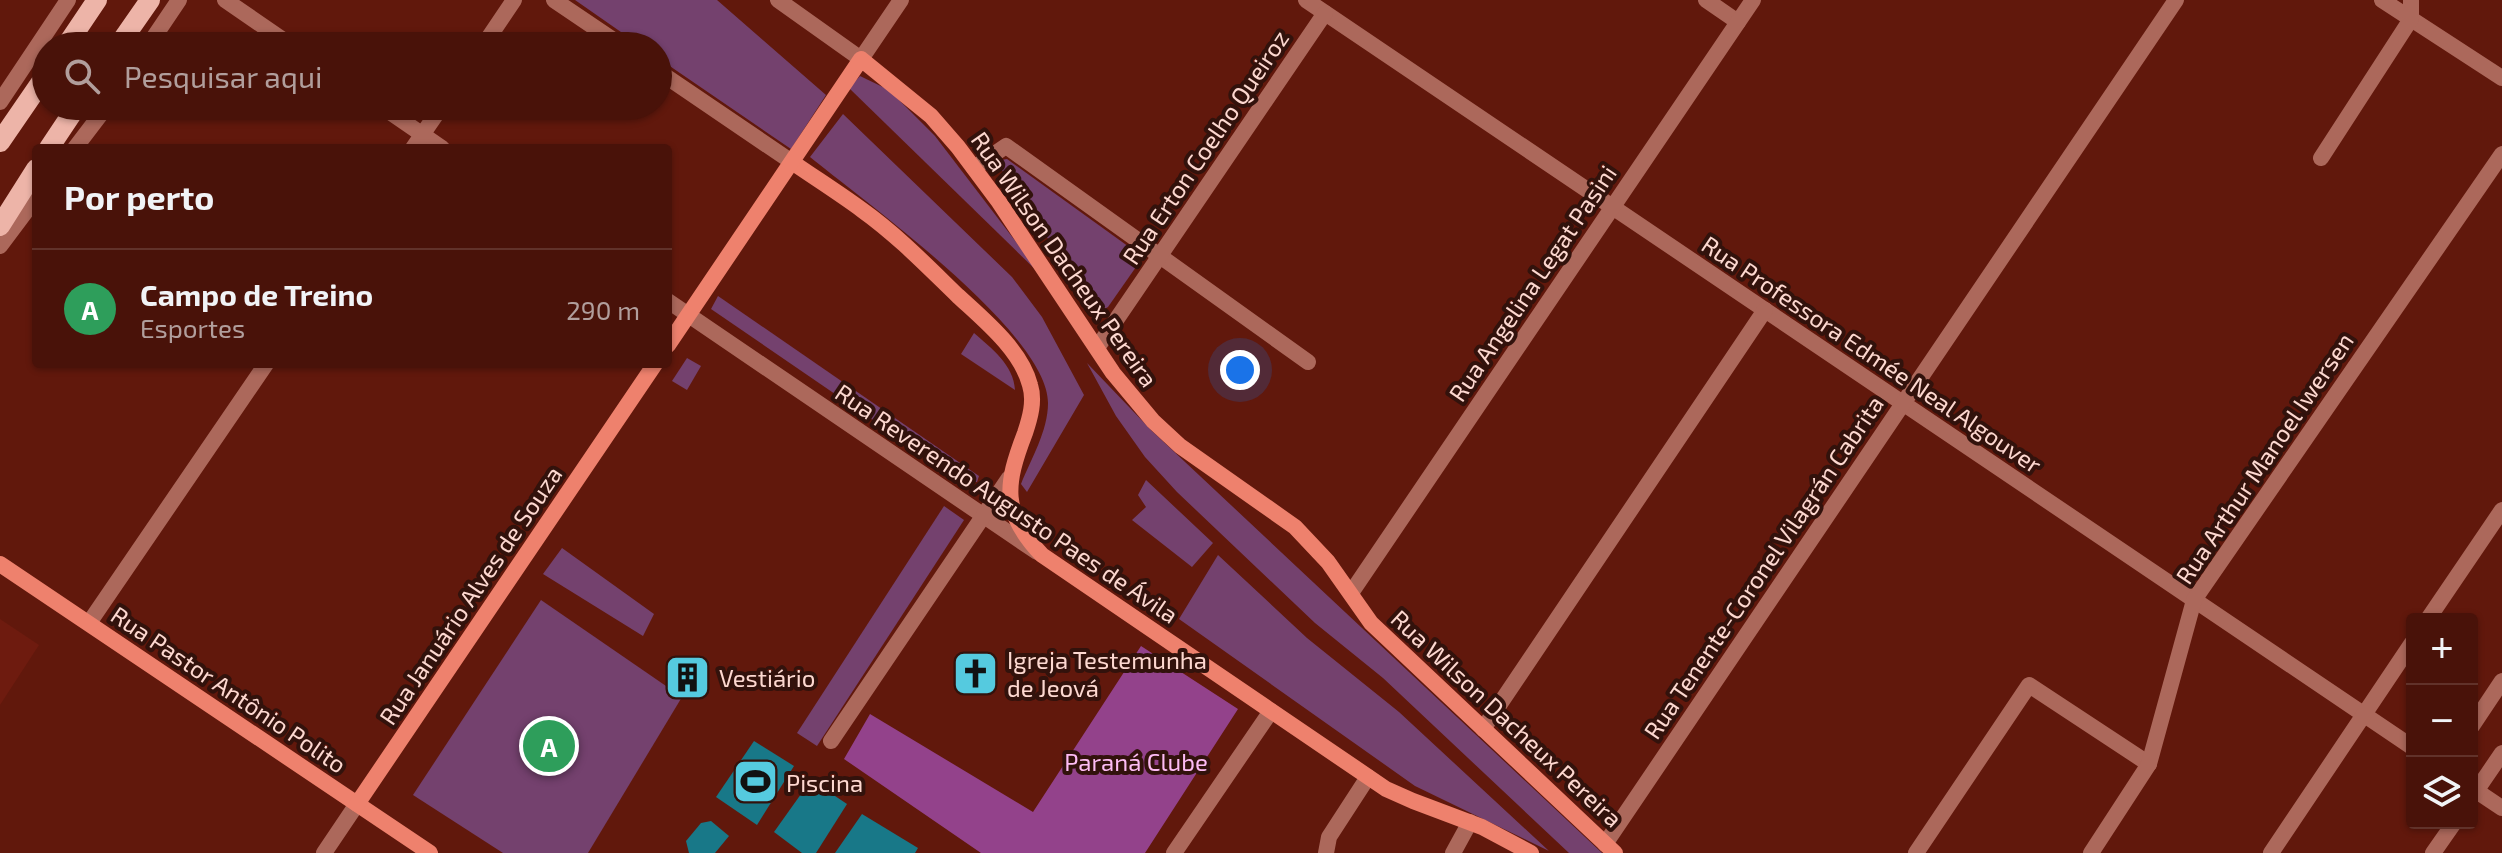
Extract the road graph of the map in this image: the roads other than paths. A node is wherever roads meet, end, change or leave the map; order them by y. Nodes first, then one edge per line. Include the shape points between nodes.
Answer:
1 (68, 0) edge
2 (97, 0) edge
3 (150, 0) edge
4 (179, 0) edge
5 (225, 0) edge
6 (514, 0) edge
7 (554, 0) edge
8 (778, 0) edge
9 (901, 0) edge
10 (1306, 0) edge
11 (1706, 0) edge
12 (1753, 0) edge
13 (2176, 0) edge
14 (2382, 0) edge
15 (2411, 0) edge
16 (1325, 13) junction
17 (2411, 19) junction
18 (1738, 22) junction
19 (47, 32) edge
20 (75, 32) edge
21 (128, 32) edge
22 (157, 32) edge
23 (272, 32) edge
24 (492, 32) edge
25 (601, 32) edge
26 (32, 54) edge
27 (861, 59) junction
28 (2502, 78) edge
29 (672, 81) edge
30 (32, 96) edge
31 (0, 102) edge
32 (68, 120) edge
33 (96, 120) edge
34 (396, 120) edge
35 (432, 120) edge
36 (54, 141) edge
37 (418, 141) edge
38 (0, 142) edge
39 (78, 144) edge
40 (2502, 154) edge
41 (2321, 158) dead end
42 (792, 162) junction
43 (974, 168) junction
44 (32, 175) edge
45 (32, 203) edge
46 (1613, 207) junction
47 (0, 226) edge
48 (0, 246) edge
49 (1160, 257) junction
50 (672, 304) edge
51 (1765, 310) junction
52 (688, 315) junction
53 (672, 339) edge
54 (1097, 348) junction
55 (1308, 362) dead end
56 (263, 368) edge
57 (652, 368) edge
58 (1903, 403) junction
59 (1009, 478) junction
60 (2502, 510) edge
61 (984, 516) junction
62 (1042, 555) junction
63 (0, 564) edge
64 (1351, 593) junction
65 (2194, 600) junction
66 (2432, 613) edge
67 (89, 623) junction
68 (2406, 652) edge
69 (2502, 681) edge
70 (1271, 711) junction
71 (2364, 715) junction
72 (2478, 717) edge
73 (1483, 729) junction
74 (831, 741) dead end
75 (2406, 743) edge
76 (2502, 753) edge
77 (2149, 764) junction
78 (1368, 777) junction
79 (2478, 785) edge
80 (2478, 795) edge
81 (357, 804) junction
82 (2502, 808) edge
83 (1470, 822) junction
84 (2450, 829) edge
85 (1610, 848) edge
86 (324, 853) edge
87 (430, 853) edge
88 (1174, 853) edge
89 (1326, 853) edge
90 (1453, 853) edge
91 (1531, 853) edge
92 (1916, 853) edge
93 (2091, 853) edge
94 (2271, 853) edge
95 (2433, 853) edge

1 - 19 street
2 - 20 main road
3 - 21 main road
4 - 22 street
5 - 23 street
6 - 24 street
7 - 25 street
8 - 27 street, Rua Wilson Dacheux Pereira
9 - 27 street
10 - 16 street, Rua Professora Edmée Neal Algouver
11 - 18 street
12 - 18 street, Rua Angelina Legat Pasini
13 - 58 street, Rua Tenente-Coronel Vilagrán Cabrita
14 - 17 street
15 - 17 street
16 - 46 street, Rua Professora Edmée Neal Algouver
16 - 49 street, Rua Erton Coelho Queiroz
17 - 28 street
17 - 41 street
18 - 46 street, Rua Angelina Legat Pasini
26 - 31 street
27 - 42 main road
27 - 43 main road, Rua Wilson Dacheux Pereira via 931,116
29 - 42 street
30 - 38 main road
32 - 36 main road
33 - 39 street
34 - 37 street
35 - 37 street
40 - 65 street, Rua Arthur Manoel Iwersen
42 - 52 main road
42 - 59 main road via 863,211 982,319 1018,359 1031,387 1030,419
43 - 49 street via 1006,146
43 - 54 main road, Rua Wilson Dacheux Pereira
44 - 47 main road
45 - 48 street
46 - 51 street, Rua Professora Edmée Neal Algouver
46 - 64 street, Rua Angelina Legat Pasini
49 - 54 street, Rua Erton Coelho Queiroz
49 - 55 street
50 - 52 street, Rua Reverendo Augusto Paes de Ávila
51 - 58 street, Rua Professora Edmée Neal Algouver
51 - 73 street
52 - 53 main road
52 - 61 street, Rua Reverendo Augusto Paes de Ávila
54 - 64 main road, Rua Wilson Dacheux Pereira via 1153,421 1295,527
56 - 67 street
57 - 81 main road, Rua Januário Alves de Souza
58 - 65 street, Rua Professora Edmée Neal Algouver
58 - 85 street, Rua Tenente-Coronel Vilagrán Cabrita
59 - 61 street
59 - 62 main road via 1015,516
60 - 66 street
61 - 62 street, Rua Reverendo Augusto Paes de Ávila
61 - 74 street
62 - 70 main road, Rua Reverendo Augusto Paes de Ávila
63 - 67 main road, Rua Pastor Antônio Polito
64 - 73 main road, Rua Wilson Dacheux Pereira via 1371,623
65 - 71 street, Rua Professora Edmée Neal Algouver
65 - 77 street, Rua Arthur Manoel Iwersen
67 - 81 main road, Rua Pastor Antônio Polito
68 - 71 street
69 - 72 street
70 - 78 main road, Rua Reverendo Augusto Paes de Ávila
70 - 88 street
71 - 75 street, Rua Professora Edmée Neal Algouver
71 - 94 street
73 - 85 main road, Rua Wilson Dacheux Pereira
76 - 79 street
77 - 92 street via 2029,685
77 - 93 street, Rua Arthur Manoel Iwersen
78 - 83 main road, Rua Reverendo Augusto Paes de Ávila via 1398,795
78 - 89 street via 1329,837
80 - 82 street
81 - 86 street, Rua Januário Alves de Souza
81 - 87 main road, Rua Pastor Antônio Polito
83 - 90 street
83 - 91 main road, Rua Reverendo Augusto Paes de Ávila
84 - 95 street

